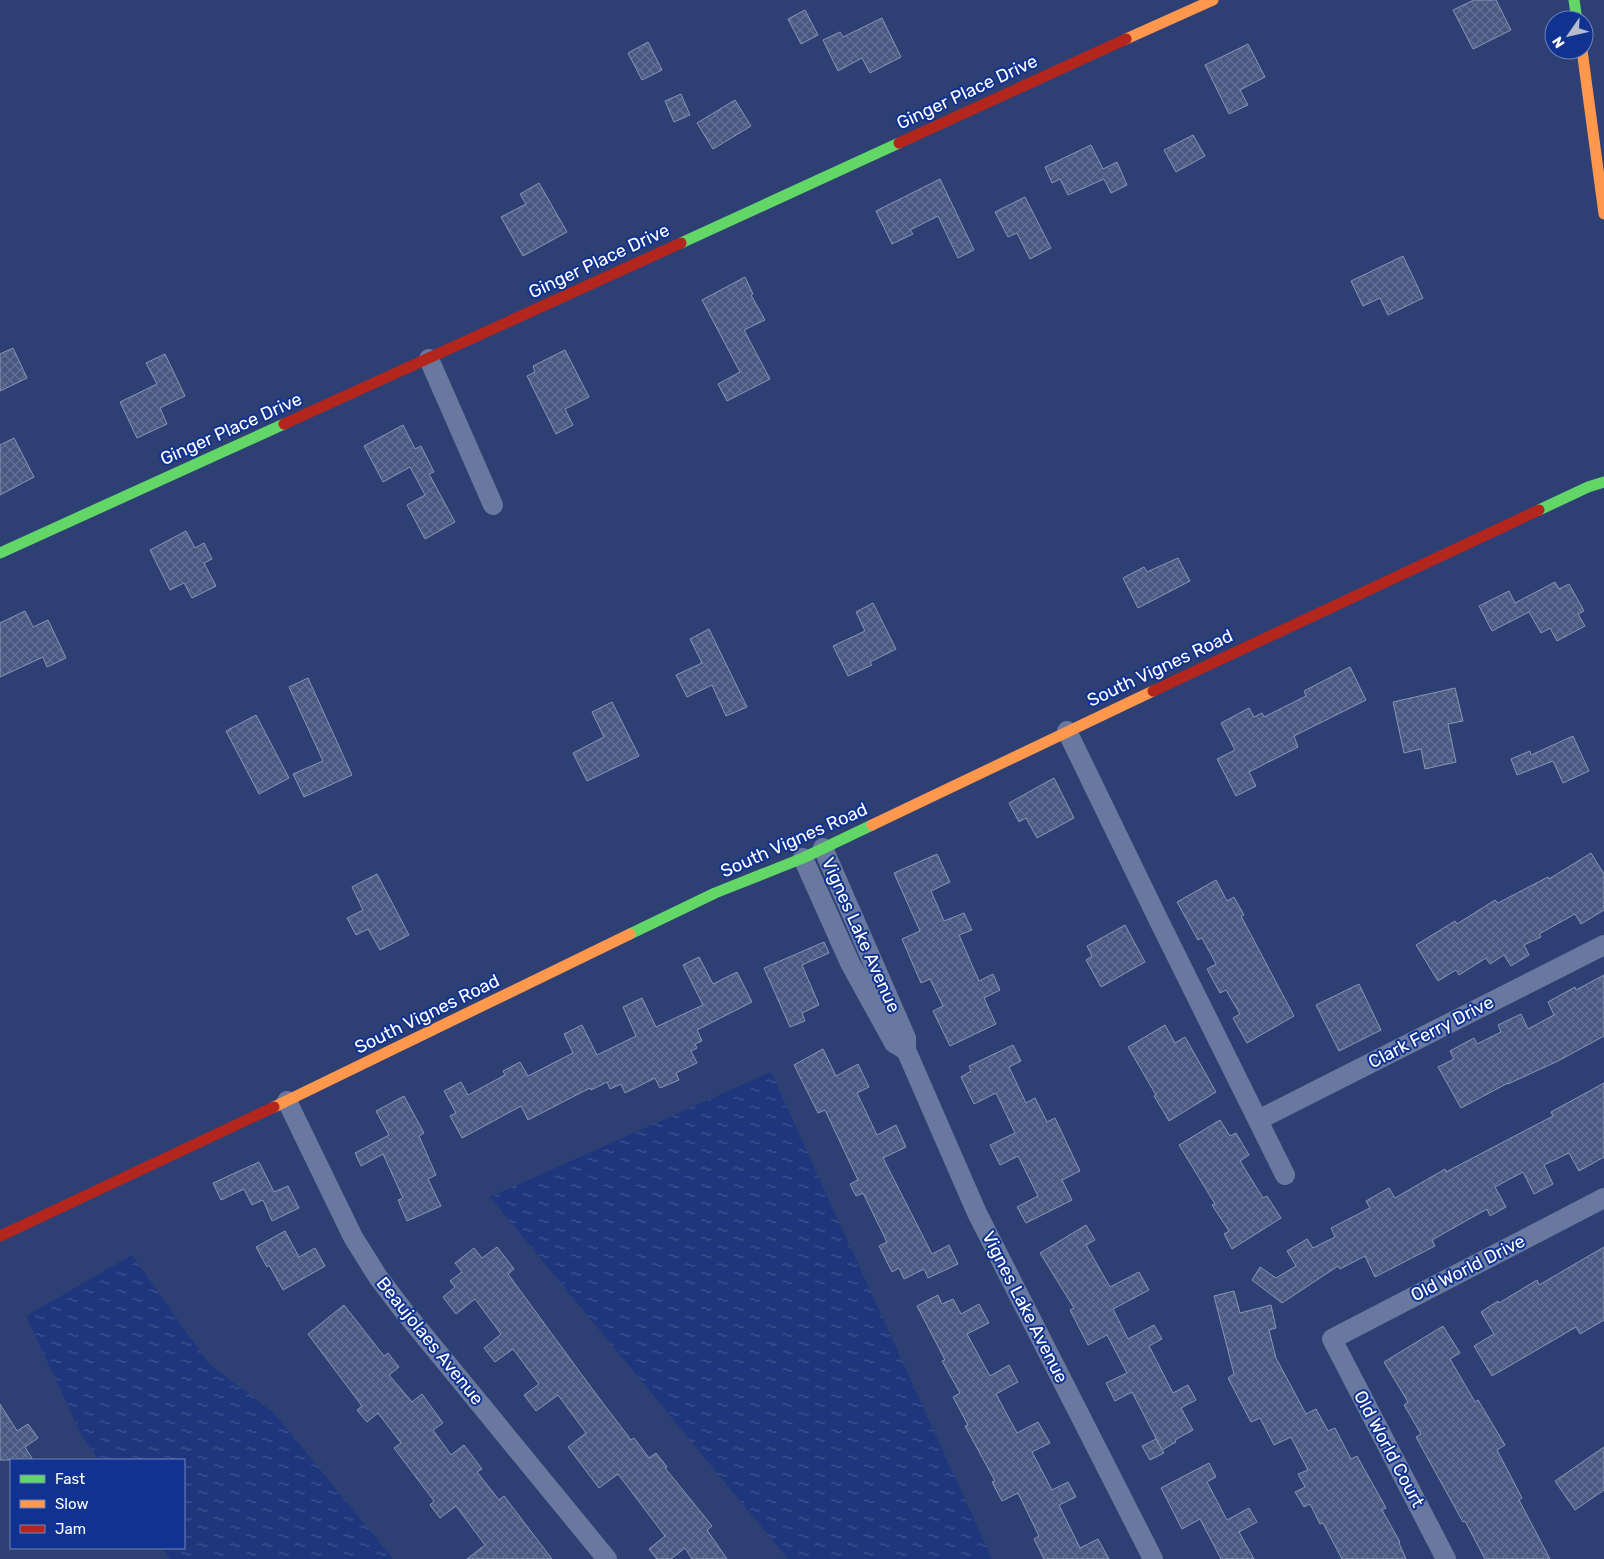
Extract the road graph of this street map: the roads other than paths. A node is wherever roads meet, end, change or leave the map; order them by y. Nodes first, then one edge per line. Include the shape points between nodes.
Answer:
1 (1213, 0) edge
2 (1583, 60) edge
3 (1604, 214) edge
4 (429, 358) junction
5 (1604, 482) edge
6 (493, 505) dead end
7 (0, 553) edge
8 (1066, 731) junction
9 (823, 848) junction
10 (803, 858) junction
11 (1604, 945) edge
12 (906, 1050) junction
13 (288, 1101) junction
14 (1258, 1120) junction
15 (1285, 1175) dead end
16 (1604, 1198) edge
17 (0, 1236) edge
18 (1332, 1339) joint
19 (607, 1559) edge
20 (1153, 1559) edge
21 (1446, 1559) edge

1 - 4 street, Ginger Place Drive
2 - 3 street
4 - 6 street
4 - 7 street, Ginger Place Drive
5 - 8 street, South Vignes Road
8 - 9 street, South Vignes Road
8 - 14 street
9 - 10 street, South Vignes Road
9 - 12 street, Vignes Lake Avenue via 906,1038
10 - 12 street, Vignes Lake Avenue via 850,963 894,1043
10 - 13 street, South Vignes Road via 715,893
11 - 14 street, Clark Ferry Drive
12 - 20 street, Vignes Lake Avenue via 977,1213
13 - 17 street, South Vignes Road
13 - 19 street, Beaujolaes Avenue via 353,1237 378,1276
14 - 15 street
16 - 18 street, Old World Drive
18 - 21 street, Old World Court

